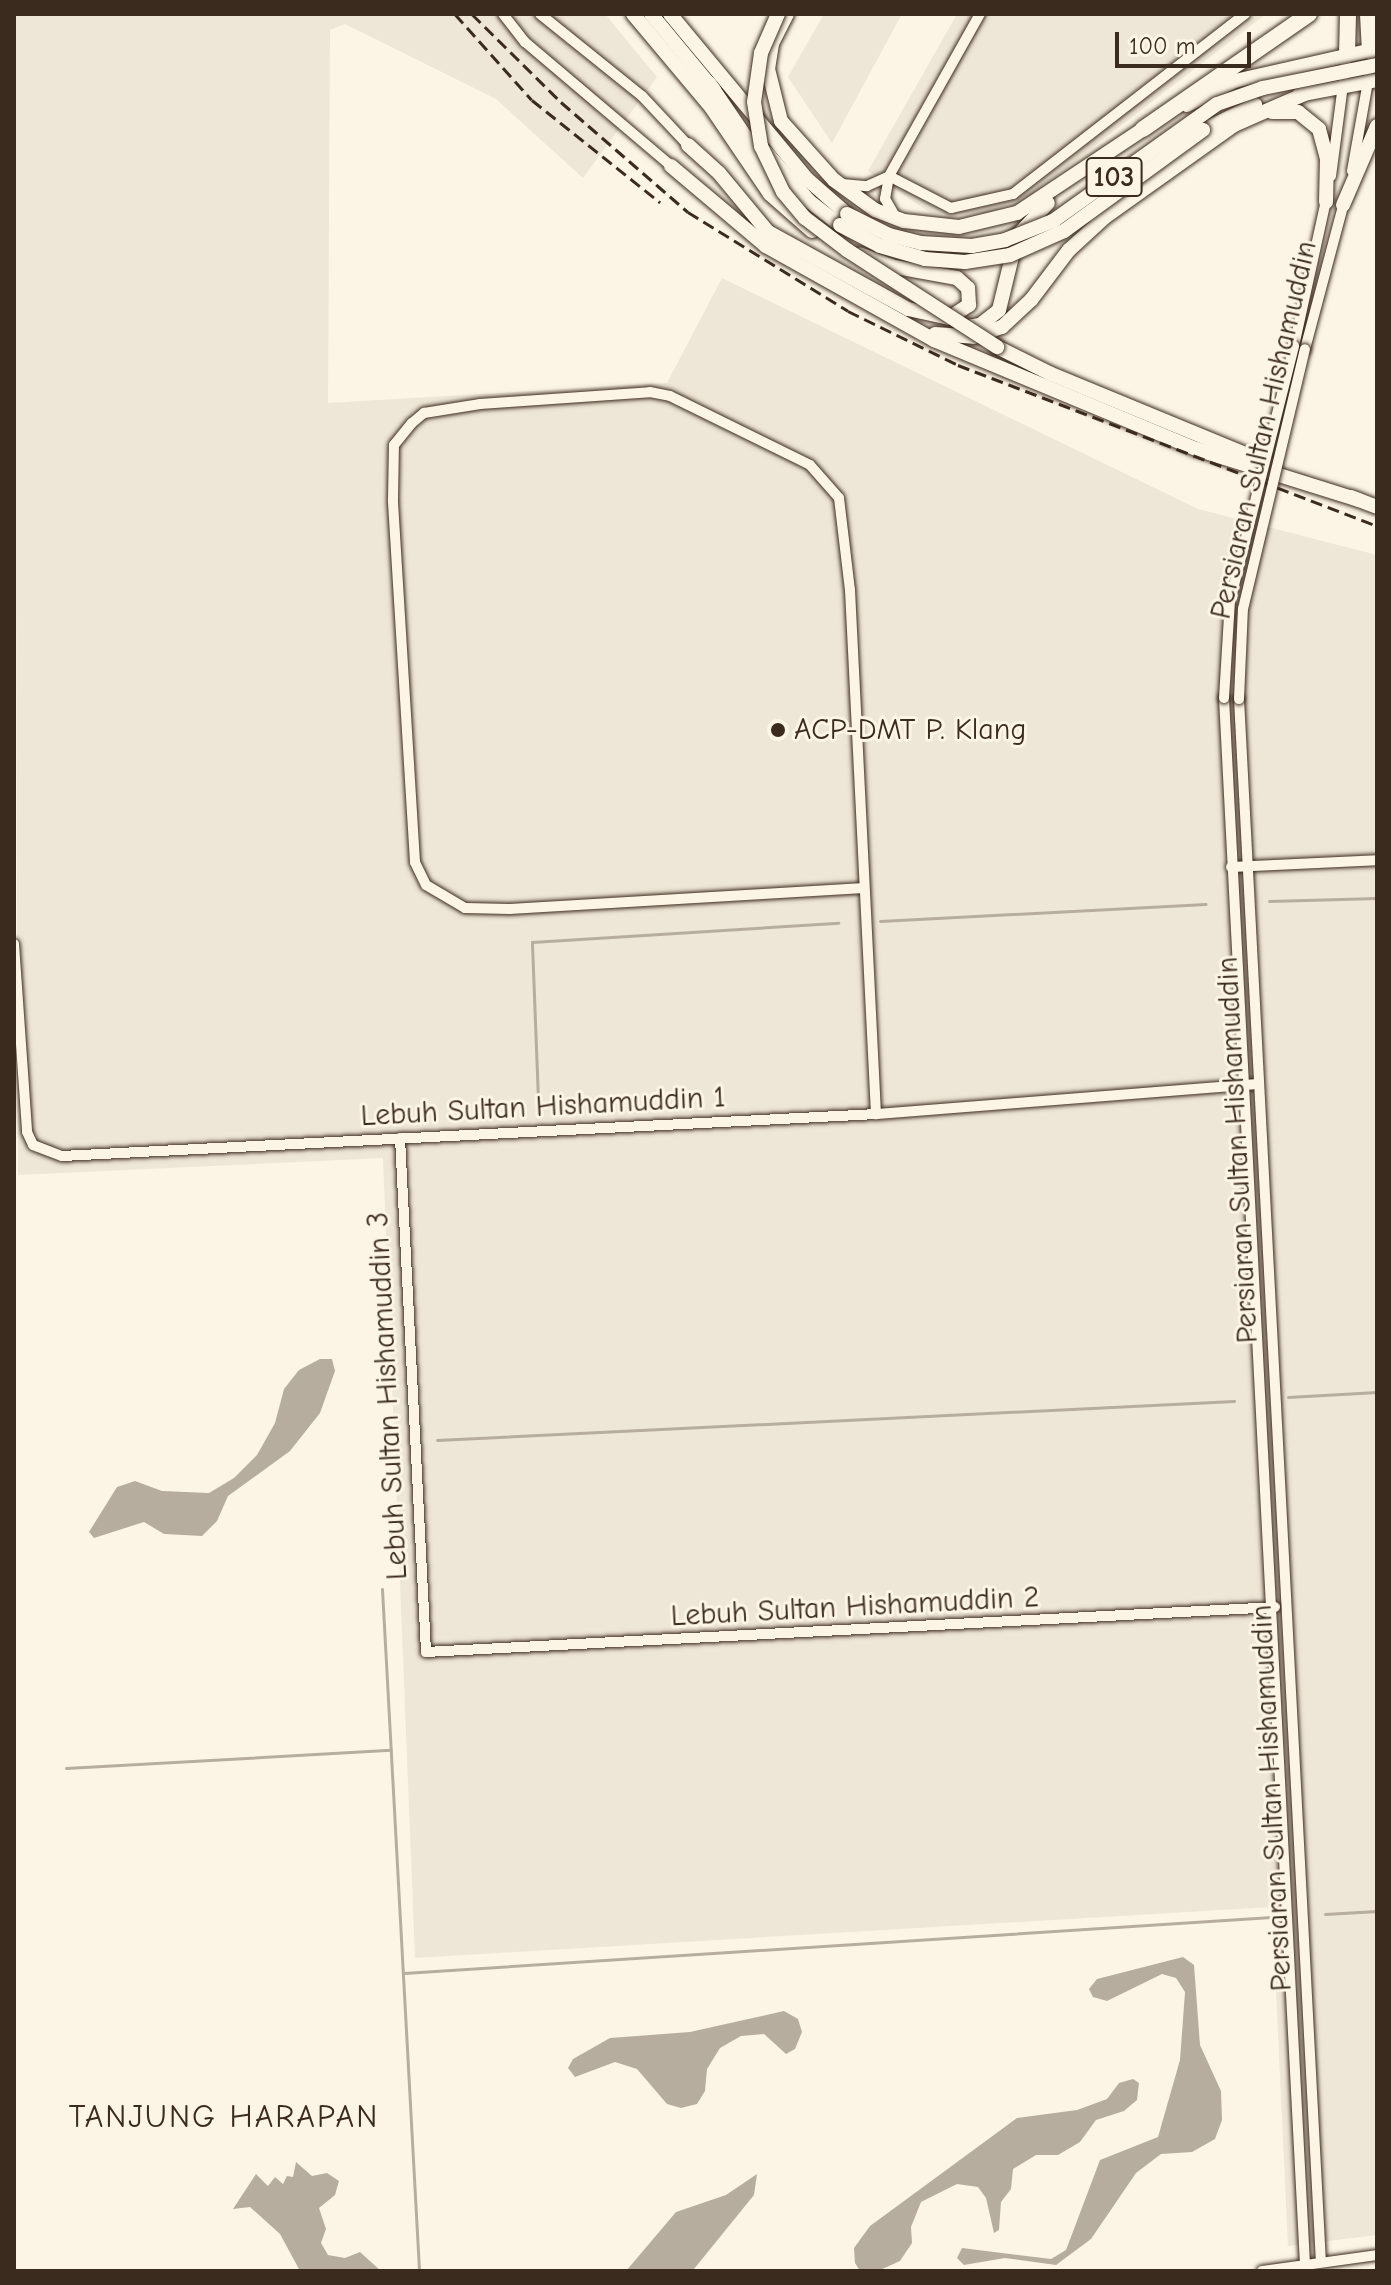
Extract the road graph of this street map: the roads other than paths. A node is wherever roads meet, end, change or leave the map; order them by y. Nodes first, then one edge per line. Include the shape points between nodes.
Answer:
1 (503, 14) edge
2 (540, 14) edge
3 (633, 14) edge
4 (651, 14) edge
5 (672, 14) edge
6 (778, 14) edge
7 (787, 14) edge
8 (980, 14) edge
9 (1245, 14) edge
10 (1309, 14) edge
11 (1348, 14) edge
12 (1368, 14) edge
13 (1347, 55) junction
14 (1375, 55) edge
15 (1373, 81) edge
16 (709, 83) junction
17 (732, 85) junction
18 (1346, 86) junction
19 (1307, 93) junction
20 (1234, 125) junction
21 (1377, 126) edge
22 (1143, 129) junction
23 (688, 145) joint
24 (671, 166) joint
25 (829, 176) junction
26 (889, 176) junction
27 (1066, 186) junction
28 (1326, 202) junction
29 (1343, 205) junction
30 (843, 220) junction
31 (904, 221) junction
32 (847, 250) junction
33 (906, 316) junction
34 (1299, 348) junction
35 (1359, 500) junction
36 (1377, 507) edge
37 (1377, 860) edge
38 (1231, 867) junction
39 (1247, 867) junction
40 (864, 888) junction
41 (14, 944) edge
42 (1259, 1084) junction
43 (1243, 1086) junction
44 (876, 1114) junction
45 (400, 1138) junction
46 (1286, 1607) junction
47 (1271, 1608) junction
48 (426, 1652) joint
49 (1311, 2073) junction
50 (1295, 2074) junction
51 (1377, 2255) edge
52 (1321, 2262) junction
53 (1305, 2265) junction
54 (1291, 2269) edge
55 (1262, 2271) edge

1 - 24 street via 525,42
2 - 23 street via 642,96
3 - 32 main road, bridge via 724,125 778,204
4 - 16 main road, 103
5 - 17 main road, 103
6 - 32 main road, bridge via 763,44 756,79 761,146 796,209
7 - 25 main road via 770,52 770,94 787,130
8 - 26 street
9 - 26 street via 1013,194 951,208
10 - 22 highway
11 - 13 highway
12 - 14 highway
13 - 14 main road
13 - 18 street, Persiaran Sultan Hishamuddin
13 - 22 main road via 1235,81
14 - 15 street, Persiaran Sultan Hishamuddin
14 - 30 main road, 103, bridge via 1217,104 1053,221 1005,240 972,246 921,243
15 - 18 main road
15 - 29 street, Persiaran Sultan Hishamuddin
16 - 30 main road, 103 via 809,201
16 - 33 main road via 767,171 846,245 895,267 957,278 970,291 967,308 954,316
17 - 25 main road
17 - 30 main road, 103
18 - 19 main road
18 - 28 street, Persiaran Sultan Hishamuddin
19 - 20 main road
19 - 30 main road, 103, bridge via 1252,106 1203,130 1064,231 1010,255 965,262 925,259 880,246
20 - 28 main road via 1284,110 1310,119 1324,141
20 - 33 main road via 1082,236 1002,327 959,338
21 - 29 main road
22 - 27 main road
23 - 33 main road via 768,232
24 - 33 main road via 754,238
25 - 26 street via 860,187
25 - 31 main road via 875,210
26 - 31 street via 887,205
27 - 31 main road via 989,222 946,227
27 - 33 main road via 1020,230 1005,299 991,318 974,327 957,327
28 - 34 street, Persiaran Sultan Hishamuddin
29 - 34 street, Persiaran Sultan Hishamuddin
32 - 35 main road, bridge via 997,347 1076,385
33 - 35 main road via 958,352 1196,449
34 - 38 street, Persiaran Sultan Hishamuddin, bridge via 1230,601 1224,698
34 - 39 street, Persiaran Sultan Hishamuddin, bridge via 1243,609 1239,699
35 - 36 main road
37 - 39 street
38 - 39 street
38 - 43 street, Persiaran Sultan Hishamuddin
39 - 42 street, Persiaran Sultan Hishamuddin
40 - 40 street via 845,514 828,481 796,458 670,396 650,392 480,404 424,413 412,423 394,445 393,500 415,862 426,885 465,908 510,909
40 - 44 street
41 - 45 street, Lebuh Sultan Hishamuddin 1 via 27,1132 33,1145 45,1152 62,1156
42 - 43 street, Lebuh Sultan Hishamuddin 1
42 - 46 street, Persiaran Sultan Hishamuddin
43 - 44 street, Lebuh Sultan Hishamuddin 1
43 - 47 street, Persiaran Sultan Hishamuddin
44 - 45 street, Lebuh Sultan Hishamuddin 1
45 - 48 street, Lebuh Sultan Hishamuddin 3
46 - 47 street, Lebuh Sultan Hishamuddin 2
46 - 49 street, Persiaran Sultan Hishamuddin
47 - 48 street, Lebuh Sultan Hishamuddin 2
47 - 50 street, Persiaran Sultan Hishamuddin
49 - 50 street
49 - 52 street, Persiaran Sultan Hishamuddin
50 - 53 street, Persiaran Sultan Hishamuddin
51 - 52 street
52 - 53 street
53 - 54 street
54 - 55 street

